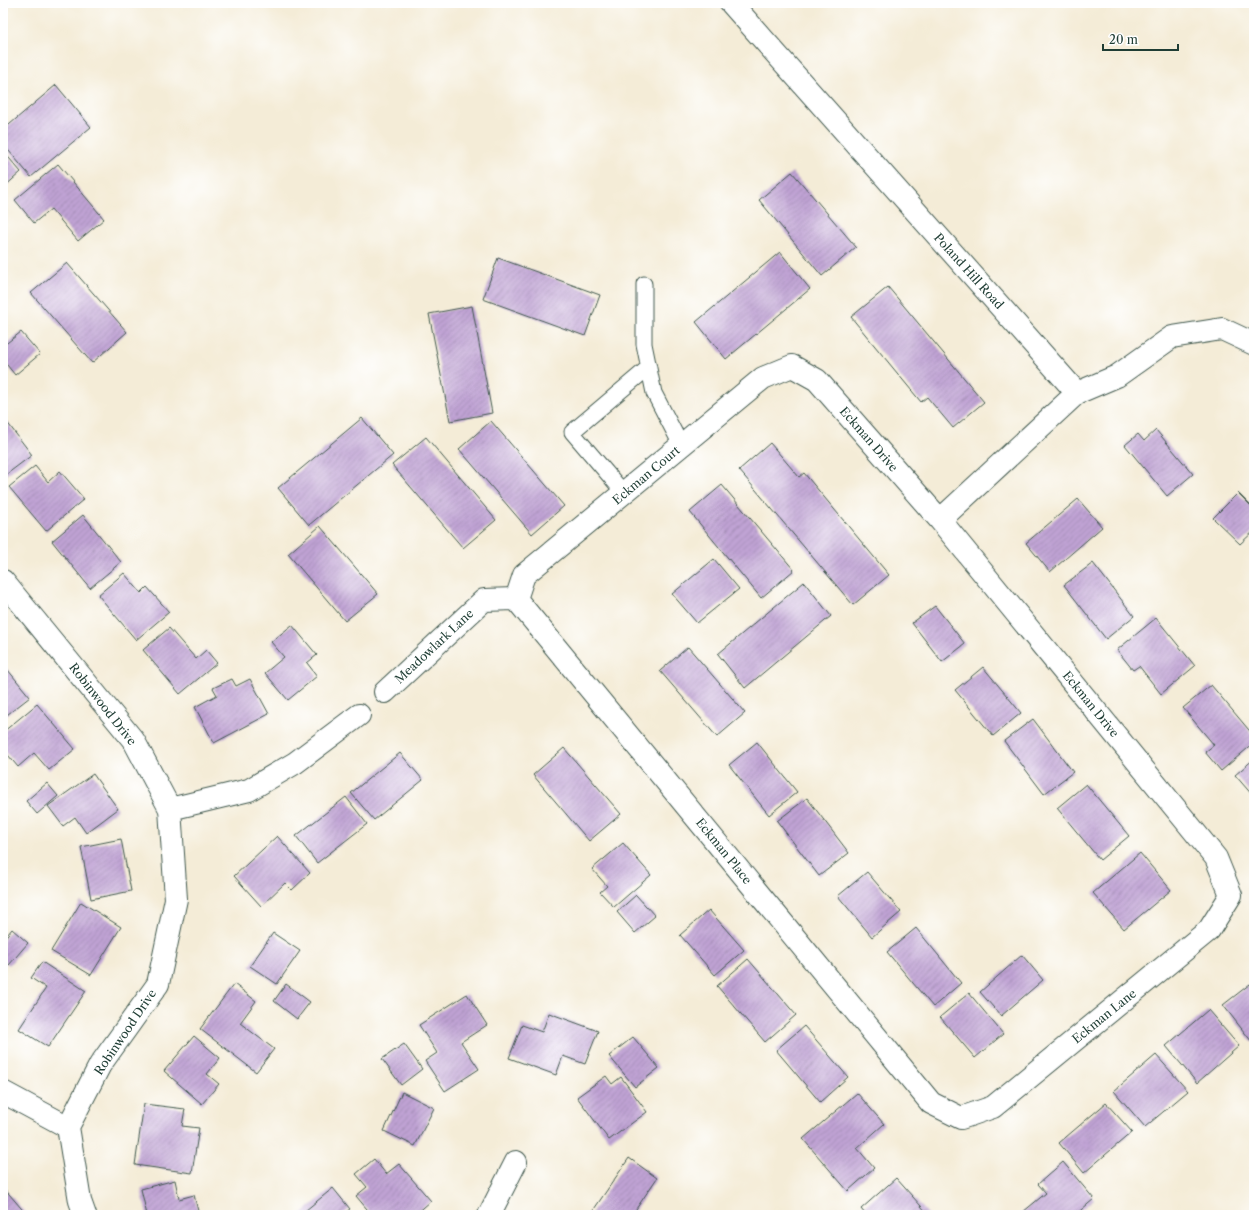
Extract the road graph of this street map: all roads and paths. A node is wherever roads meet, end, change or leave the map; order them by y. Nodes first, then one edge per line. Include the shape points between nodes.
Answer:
1 (731, 3) edge
2 (644, 284) dead end
3 (1254, 344) edge
4 (792, 366) joint
5 (649, 367) junction
6 (1077, 393) junction
7 (681, 445) junction
8 (624, 493) junction
9 (940, 520) junction
10 (3, 581) edge
11 (516, 599) junction
12 (385, 692) dead end
13 (359, 715) dead end
14 (170, 809) junction
15 (1231, 895) joint
16 (3, 1092) edge
17 (961, 1118) joint
18 (68, 1127) junction
19 (516, 1162) dead end
20 (85, 1215) edge
21 (489, 1215) edge

1 - 6 street, Poland Hill Road
2 - 5 lane via 644,344
3 - 6 street via 1222,329 1172,337 1117,376
4 - 7 street, Eckman Court via 763,378
4 - 9 street, Eckman Drive via 817,380
5 - 7 lane via 654,393
5 - 8 lane via 572,432
6 - 9 street
7 - 8 street, Eckman Court
8 - 11 street, Eckman Court via 524,575
9 - 15 street, Eckman Drive via 1216,858
10 - 14 street, Robinwood Drive via 134,741
11 - 12 street, Meadowlark Lane via 484,600
11 - 17 street, Eckman Place via 931,1103
13 - 14 street via 295,763 249,790
14 - 18 street, Robinwood Drive via 176,899 158,984 100,1065
15 - 17 street, Eckman Lane via 1209,930 993,1107
16 - 18 street
18 - 20 street via 80,1201
19 - 21 street

